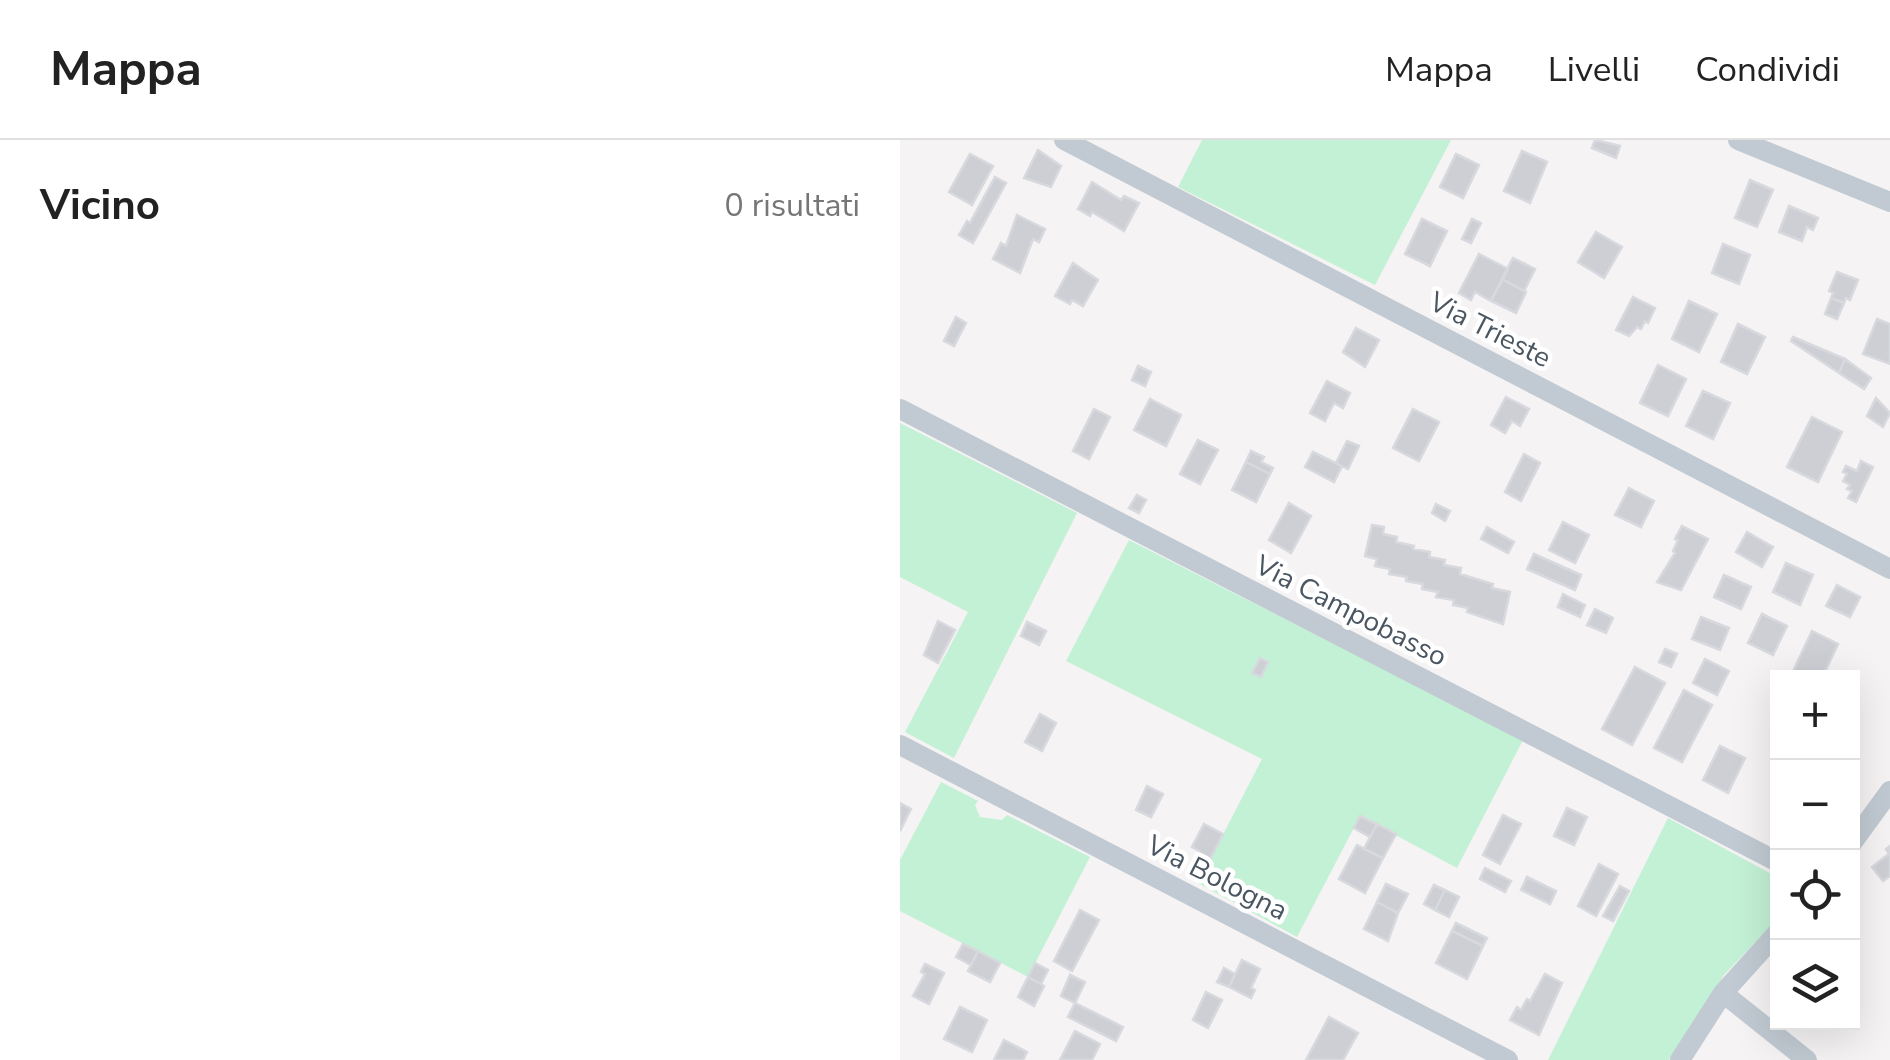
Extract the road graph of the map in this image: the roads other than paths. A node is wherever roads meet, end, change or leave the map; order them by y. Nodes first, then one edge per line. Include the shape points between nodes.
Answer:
1 (1064, 140) edge
2 (1744, 141) edge
3 (1890, 202) edge
4 (900, 409) edge
5 (1890, 570) edge
6 (900, 745) edge
7 (1890, 791) edge
8 (1860, 832) edge
9 (1770, 858) edge
10 (1771, 940) edge
11 (1723, 993) junction
12 (1508, 1060) edge
13 (1680, 1060) edge
14 (1807, 1060) edge

1 - 5 street, Via Trieste
2 - 3 street
4 - 9 street, Via Campobasso
6 - 12 street, Via Bologna
7 - 8 street
10 - 11 street
11 - 13 street
11 - 14 street

